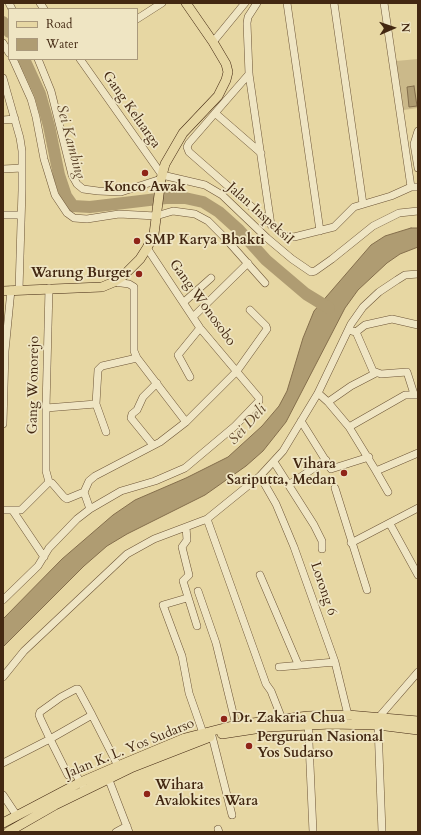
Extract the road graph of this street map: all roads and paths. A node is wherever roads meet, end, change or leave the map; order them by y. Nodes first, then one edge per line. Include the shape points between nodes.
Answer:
1 (162, 3) edge
2 (186, 3) edge
3 (245, 3) edge
4 (257, 3) edge
5 (287, 3) edge
6 (334, 3) edge
7 (384, 3) edge
8 (138, 18) edge
9 (214, 42) junction
10 (13, 60) edge
11 (38, 60) edge
12 (81, 60) edge
13 (249, 74) junction
14 (3, 78) edge
15 (215, 112) junction
16 (14, 119) junction
17 (3, 120) edge
18 (418, 131) edge
19 (261, 153) junction
20 (22, 168) junction
21 (418, 168) edge
22 (3, 169) edge
23 (161, 180) junction
24 (414, 187) edge
25 (364, 204) junction
26 (418, 211) edge
27 (156, 214) junction
28 (3, 215) edge
29 (21, 215) junction
30 (271, 225) junction
31 (320, 231) junction
32 (147, 248) junction
33 (248, 263) junction
34 (418, 274) edge
35 (210, 278) dead end
36 (114, 282) junction
37 (265, 283) dead end
38 (50, 288) junction
39 (11, 290) edge
40 (184, 302) junction
41 (250, 310) dead end
42 (193, 317) junction
43 (418, 325) edge
44 (200, 328) junction
45 (348, 330) junction
46 (356, 332) junction
47 (137, 358) junction
48 (237, 371) junction
49 (376, 373) junction
50 (190, 377) dead end
51 (157, 383) junction
52 (318, 393) junction
53 (416, 394) edge
54 (328, 402) junction
55 (96, 404) junction
56 (3, 407) edge
57 (46, 408) junction
58 (301, 421) junction
59 (186, 422) junction
60 (3, 424) edge
61 (349, 427) junction
62 (106, 432) dead end
63 (153, 445) junction
64 (418, 453) edge
65 (369, 457) junction
66 (326, 460) junction
67 (274, 462) junction
68 (376, 471) junction
69 (260, 476) junction
70 (49, 482) junction
71 (290, 484) junction
72 (335, 488) dead end
73 (84, 492) junction
74 (388, 492) dead end
75 (90, 508) junction
76 (418, 508) edge
77 (3, 510) edge
78 (13, 511) junction
79 (207, 519) junction
80 (390, 524) junction
81 (186, 527) junction
82 (351, 543) junction
83 (322, 549) dead end
84 (44, 557) junction
85 (260, 575) dead end
86 (418, 575) edge
87 (367, 590) dead end
88 (198, 591) dead end
89 (188, 598) junction
90 (3, 600) edge
91 (197, 626) dead end
92 (335, 662) junction
93 (298, 664) junction
94 (279, 667) dead end
95 (418, 672) edge
96 (3, 677) edge
97 (92, 715) junction
98 (348, 715) junction
99 (282, 719) junction
100 (308, 720) junction
101 (379, 721) junction
102 (418, 721) edge
103 (236, 725) junction
104 (249, 727) junction
105 (418, 730) edge
106 (203, 733) junction
107 (212, 736) junction
108 (50, 739) junction
109 (3, 763) edge
110 (118, 766) junction
111 (107, 776) junction
112 (81, 782) junction
113 (86, 792) junction
114 (3, 795) edge
115 (232, 815) dead end
116 (18, 816) junction
117 (3, 823) edge
118 (128, 829) edge
119 (8, 832) edge
120 (116, 832) edge
121 (313, 832) edge
122 (382, 832) edge

1 - 8 street
2 - 9 main road
3 - 9 street
4 - 13 street via 247,23
5 - 31 street
6 - 25 street
7 - 24 street
9 - 23 main road via 226,64 226,80 218,96 183,133 165,164
10 - 27 street via 33,104 44,159 55,196 67,213 78,219 119,214
11 - 23 street via 51,91 72,175 77,184 83,189 120,192
12 - 23 street, Gang Keluarga
13 - 15 street
13 - 19 street
14 - 16 street
15 - 19 street
15 - 30 street via 188,142 189,152
16 - 17 street
16 - 20 street via 20,138
18 - 21 street via 414,144
19 - 30 street
20 - 22 street
20 - 29 street
23 - 26 street, Jalan InspeksiI via 205,185 222,195 267,238 311,272 316,271 373,226 400,213
23 - 27 main road
24 - 25 street
25 - 31 street via 354,207 334,227
27 - 32 main road via 154,234
27 - 33 street via 172,211 200,216
28 - 29 street
29 - 39 street
30 - 31 street via 285,236 294,237
32 - 36 main road via 132,268
32 - 40 street, Gang Wonosobo
33 - 37 street
33 - 42 street
34 - 45 street via 405,275 379,292 363,307
35 - 40 street
36 - 38 main road via 102,287
36 - 47 street via 134,286 134,351
38 - 39 main road
38 - 57 street, Gang Wonorejo
39 - 56 street
40 - 42 street, Gang Wonosobo
41 - 48 street via 267,329
42 - 44 street, Gang Wonosobo
43 - 46 street via 392,319 365,325
44 - 48 street, Gang Wonosobo
44 - 50 street via 178,355
45 - 46 street
45 - 52 street
46 - 49 street via 371,368
47 - 51 street
47 - 55 street via 100,368 97,375
48 - 59 street
48 - 75 street, Gang Wonosobo via 260,399 235,426 195,461 173,474 121,491
49 - 53 street via 407,372
49 - 54 street
51 - 59 street
51 - 63 street via 143,397 131,418
52 - 54 street
52 - 58 street
53 - 61 street via 405,395
54 - 61 street
55 - 57 street
55 - 62 street
56 - 60 street
57 - 70 street, Gang Wonorejo via 46,471
58 - 66 street
58 - 67 street
59 - 63 street
61 - 65 street
63 - 73 street via 95,476
64 - 68 street
65 - 66 street via 332,470
65 - 68 street
66 - 71 street
67 - 69 street
67 - 71 street
68 - 74 street
69 - 79 street
69 - 92 street, Lorong 6 via 276,504 294,547
70 - 73 street via 67,499
70 - 78 street via 26,507
71 - 83 street via 319,534
72 - 82 street
73 - 75 street
75 - 84 street via 59,537
76 - 80 street
77 - 78 street
78 - 84 street
79 - 81 street
79 - 99 street via 266,684
80 - 82 street
80 - 86 street
81 - 89 street via 187,540 182,547 189,575 183,582
81 - 96 street via 154,539 127,554 24,651
82 - 87 street
84 - 90 street
85 - 93 street
88 - 103 street via 216,644
89 - 91 street
89 - 106 street via 163,605 182,656 189,692
92 - 93 street
92 - 98 street, Lorong 6
93 - 94 street
95 - 101 street
97 - 108 street
97 - 108 street via 80,691 76,689 39,713
97 - 110 street
98 - 100 main road, Jalan K. L. Yos Sudarso
98 - 101 main road, Jalan K. L. Yos Sudarso
99 - 100 main road, Jalan K. L. Yos Sudarso
99 - 104 main road, Jalan K. L. Yos Sudarso
100 - 101 main road, Jalan K. L. Yos Sudarso
100 - 104 main road, Jalan K. L. Yos Sudarso
100 - 121 street
101 - 102 main road, Jalan K. L. Yos Sudarso
101 - 105 main road, Jalan K. L. Yos Sudarso
101 - 122 street
103 - 104 main road, Jalan K. L. Yos Sudarso
103 - 106 main road, Jalan K. L. Yos Sudarso
104 - 107 main road, Jalan K. L. Yos Sudarso
106 - 110 main road, Jalan K. L. Yos Sudarso
107 - 111 main road, Jalan K. L. Yos Sudarso
107 - 115 street
108 - 109 street
108 - 112 street via 68,775 75,773
110 - 111 main road, Jalan K. L. Yos Sudarso
111 - 112 main road, Jalan K. L. Yos Sudarso
111 - 113 main road, Jalan K. L. Yos Sudarso
111 - 118 street
112 - 113 street
112 - 116 main road, Jalan K. L. Yos Sudarso
113 - 119 main road, Jalan K. L. Yos Sudarso via 55,805
114 - 116 street
116 - 117 main road, Jalan K. L. Yos Sudarso
118 - 120 street

